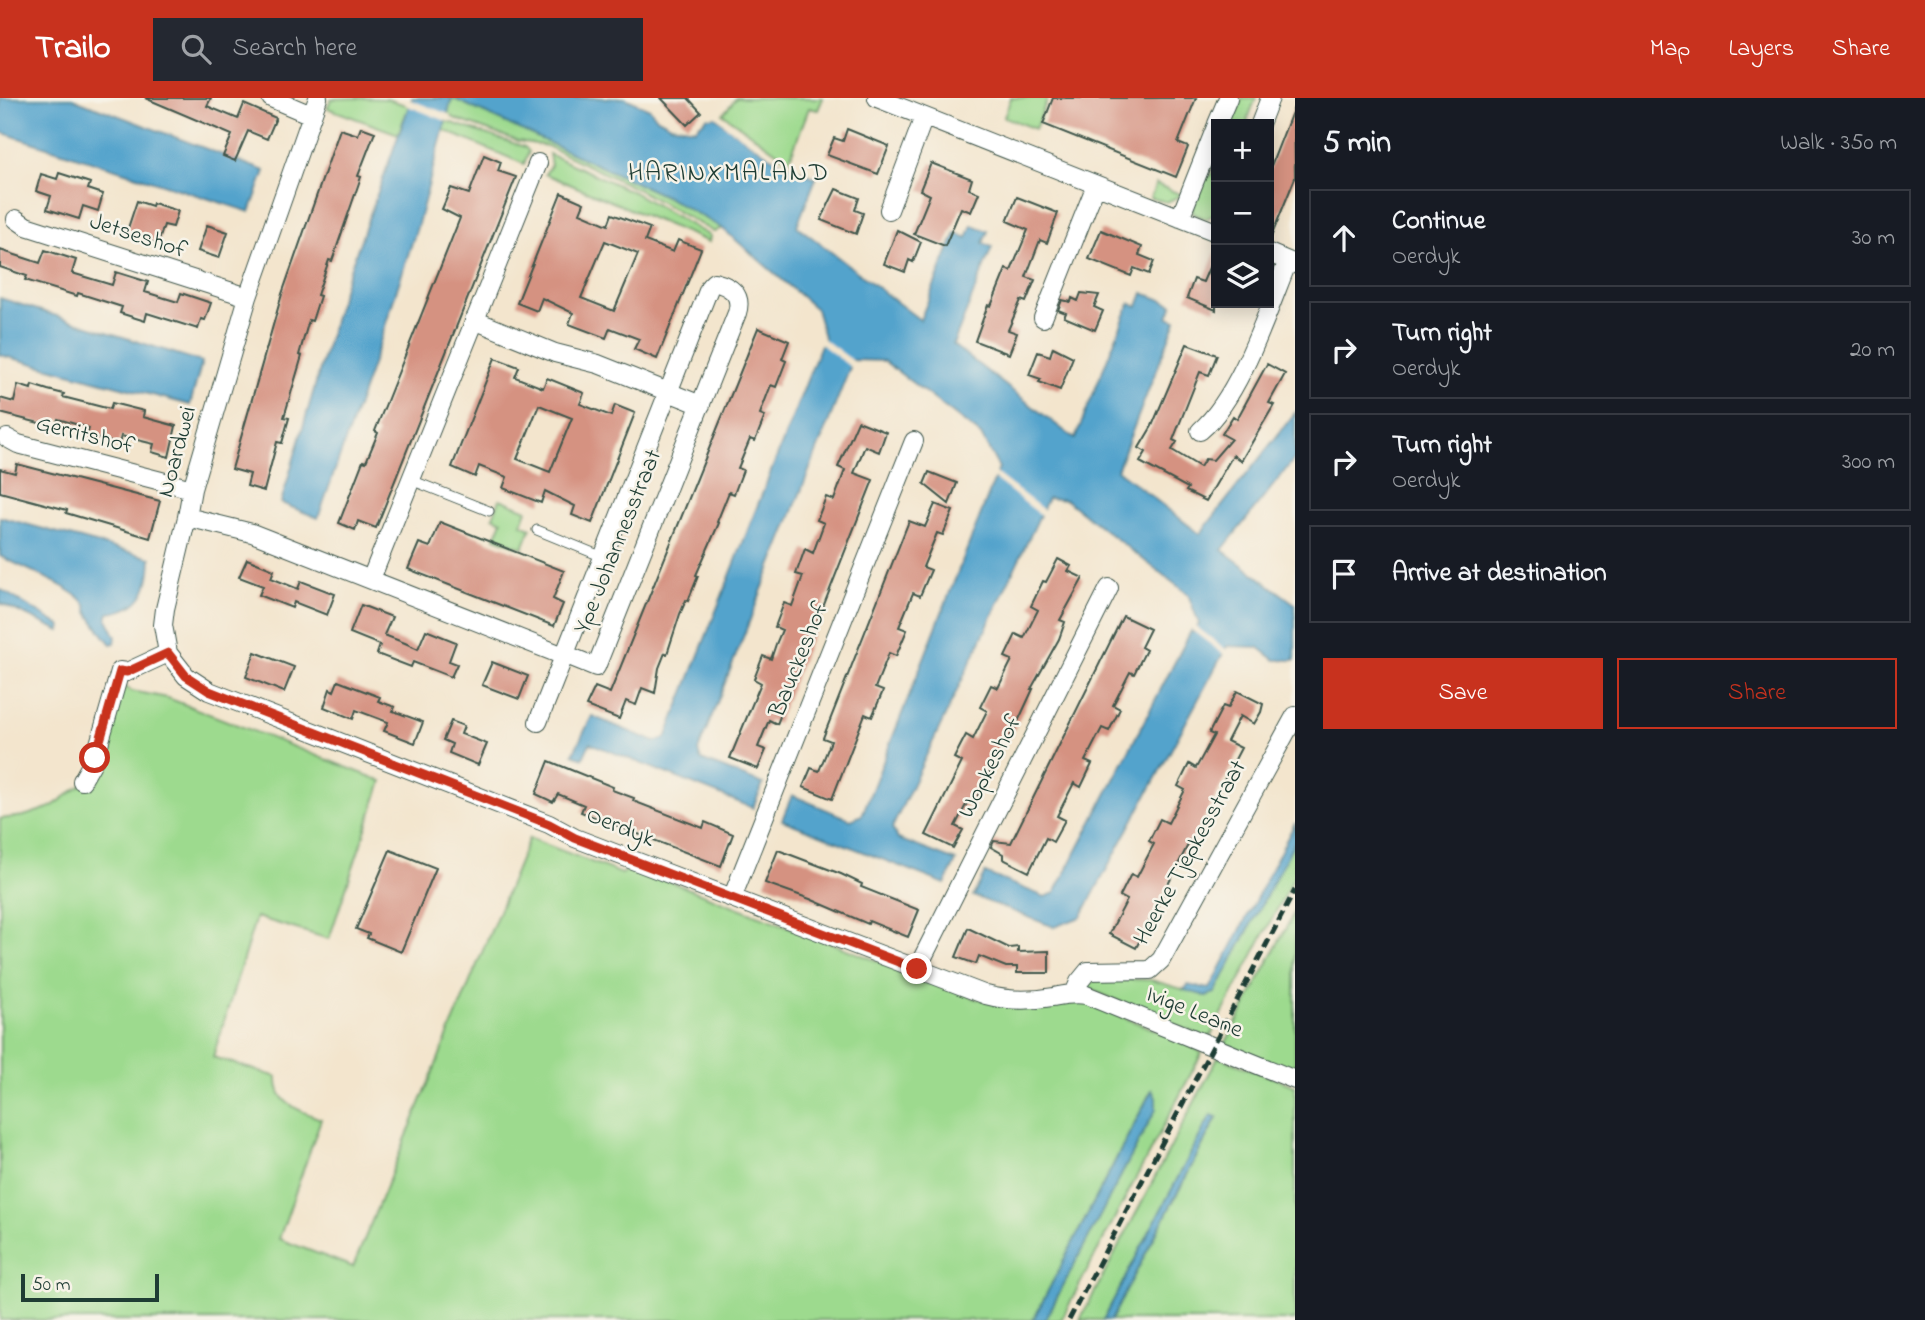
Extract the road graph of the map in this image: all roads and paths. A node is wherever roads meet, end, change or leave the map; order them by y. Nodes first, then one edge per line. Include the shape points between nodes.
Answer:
1 (271, 98) edge
2 (318, 98) edge
3 (877, 98) edge
4 (1228, 98) edge
5 (1270, 98) edge
6 (311, 115) junction
7 (924, 117) junction
8 (1220, 119) edge
9 (1262, 119) edge
10 (1211, 141) edge
11 (538, 163) dead end
12 (1096, 185) junction
13 (889, 210) dead end
14 (1180, 218) junction
15 (16, 219) dead end
16 (1211, 230) edge
17 (1274, 255) edge
18 (1291, 262) edge
19 (248, 297) junction
20 (1043, 318) dead end
21 (474, 320) junction
22 (668, 392) junction
23 (701, 405) junction
24 (1200, 431) dead end
25 (7, 438) dead end
26 (914, 441) dead end
27 (411, 480) junction
28 (192, 489) junction
29 (489, 511) dead end
30 (187, 517) junction
31 (537, 530) dead end
32 (603, 557) junction
33 (371, 579) junction
34 (1109, 588) dead end
35 (168, 653) junction
36 (564, 655) junction
37 (1295, 716) edge
38 (538, 722) dead end
39 (82, 781) dead end
40 (732, 898) junction
41 (917, 969) junction
42 (1074, 994) junction
43 (1295, 1080) edge

1 - 6 street
2 - 6 street, Noardwei
3 - 7 street
4 - 8 street
5 - 9 street
6 - 19 street, Noardwei
7 - 12 street
7 - 13 street
10 - 14 street
11 - 21 street
12 - 14 street
12 - 20 street
14 - 16 street
15 - 19 street, Jetseshof
17 - 18 street
18 - 24 street via 1245,362 1209,424
19 - 28 street, Noardwei
21 - 22 street
21 - 27 street
22 - 23 street
22 - 23 street, Ype Johannesstraat via 710,286 718,283 734,291 739,307
22 - 32 street, Ype Johannesstraat
23 - 36 street, Ype Johannesstraat via 596,667
25 - 28 street, Gerritshof
26 - 40 street, Bauckeshof
27 - 29 lane
27 - 33 street
28 - 30 street, Noardwei
30 - 33 street, Noardwei via 252,533
30 - 35 street via 165,610
31 - 32 lane
32 - 36 street, Ype Johannesstraat
33 - 36 street, Noardwei
34 - 41 street, Wopkeshof
35 - 39 street via 120,671 95,758
35 - 40 street, Oerdyk via 186,676 209,691
36 - 38 street, Ype Johannesstraat
37 - 42 street, Heerke Tjepkesstraat via 1161,960 1150,970 1088,971
40 - 41 street, Oerdyk
41 - 42 street, Oerdyk via 997,998 1031,1000
42 - 43 street, Ivige Leane

